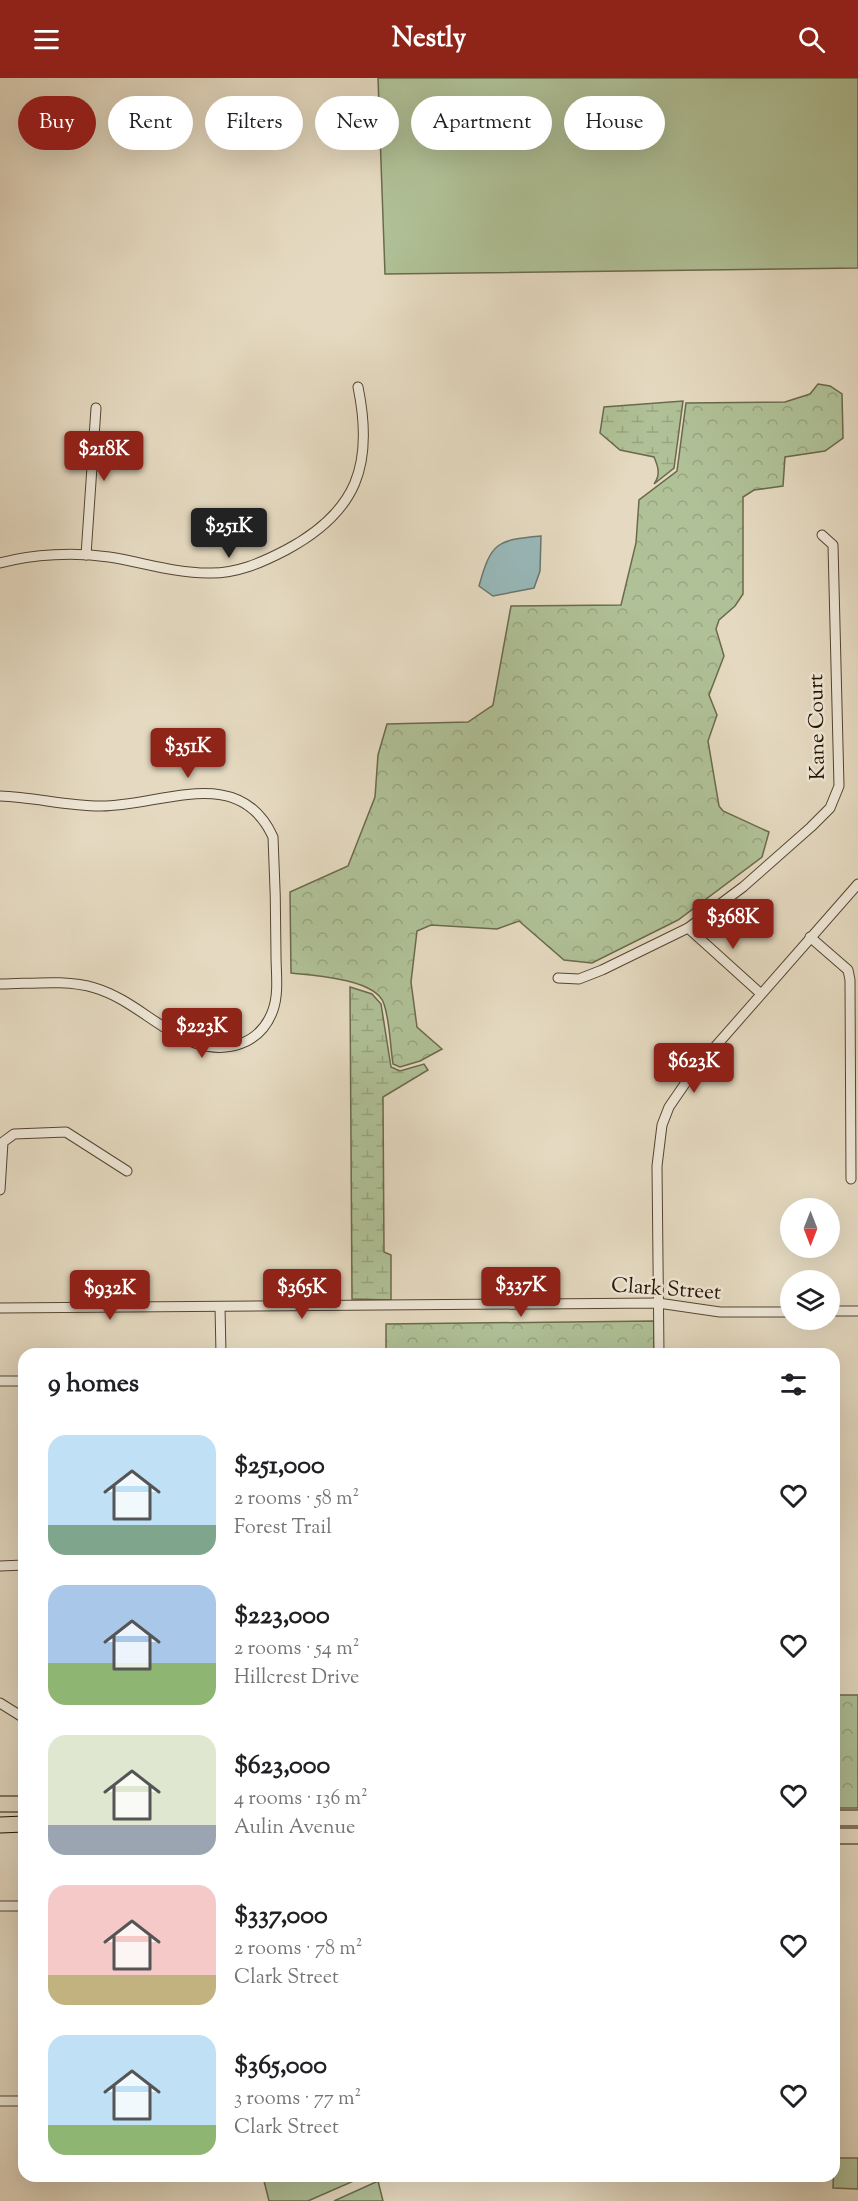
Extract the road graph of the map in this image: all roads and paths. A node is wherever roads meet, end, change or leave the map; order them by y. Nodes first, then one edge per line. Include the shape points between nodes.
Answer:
1 (358, 387) dead end
2 (96, 408) dead end
3 (822, 535) dead end
4 (86, 555) junction
5 (0, 562) edge
6 (0, 796) edge
7 (856, 890) edge
8 (688, 928) junction
9 (810, 937) junction
10 (558, 978) dead end
11 (0, 984) edge
12 (760, 993) junction
13 (127, 1171) dead end
14 (851, 1179) dead end
15 (0, 1190) edge
16 (658, 1303) junction
17 (220, 1307) junction
18 (0, 1308) edge
19 (840, 1311) edge
20 (858, 1311) edge
21 (780, 1312) edge
22 (221, 1348) edge
23 (659, 1348) edge
24 (0, 1381) edge
25 (18, 1381) edge
26 (18, 1565) edge
27 (0, 1566) edge
28 (0, 1703) edge
29 (18, 1714) edge
30 (0, 1804) edge
31 (18, 1804) edge
32 (840, 1818) edge
33 (858, 1818) edge
34 (18, 1824) edge
35 (0, 1825) edge
36 (840, 1836) edge
37 (858, 1836) edge
38 (0, 1906) edge
39 (18, 1906) edge
40 (0, 2101) edge
41 (18, 2101) edge

1 - 4 street via 364,426 360,465 343,506 316,534 265,561 232,572 179,571
2 - 4 street
3 - 8 street, Kane Court via 833,545 839,786 831,808 811,827 743,887
4 - 5 street
6 - 11 street via 103,806 186,792 213,792 253,809 266,822 273,837 276,986 273,1012 263,1027 231,1048 212,1048 192,1042 116,996 95,988 76,984
7 - 9 street
8 - 10 street, Kane Court via 587,976
8 - 12 street
9 - 12 street
9 - 14 street via 848,970 850,980
12 - 16 street via 693,1072 669,1107 662,1125 657,1166
13 - 15 street via 66,1132 14,1134 3,1142
16 - 17 street, Clark Street
16 - 21 street, Clark Street via 720,1312
16 - 23 street
17 - 18 street, Clark Street
17 - 22 street
19 - 20 street
24 - 25 street
26 - 27 street
28 - 29 street
30 - 31 main road
32 - 33 main road
34 - 35 main road
36 - 37 main road
38 - 39 street
40 - 41 street

